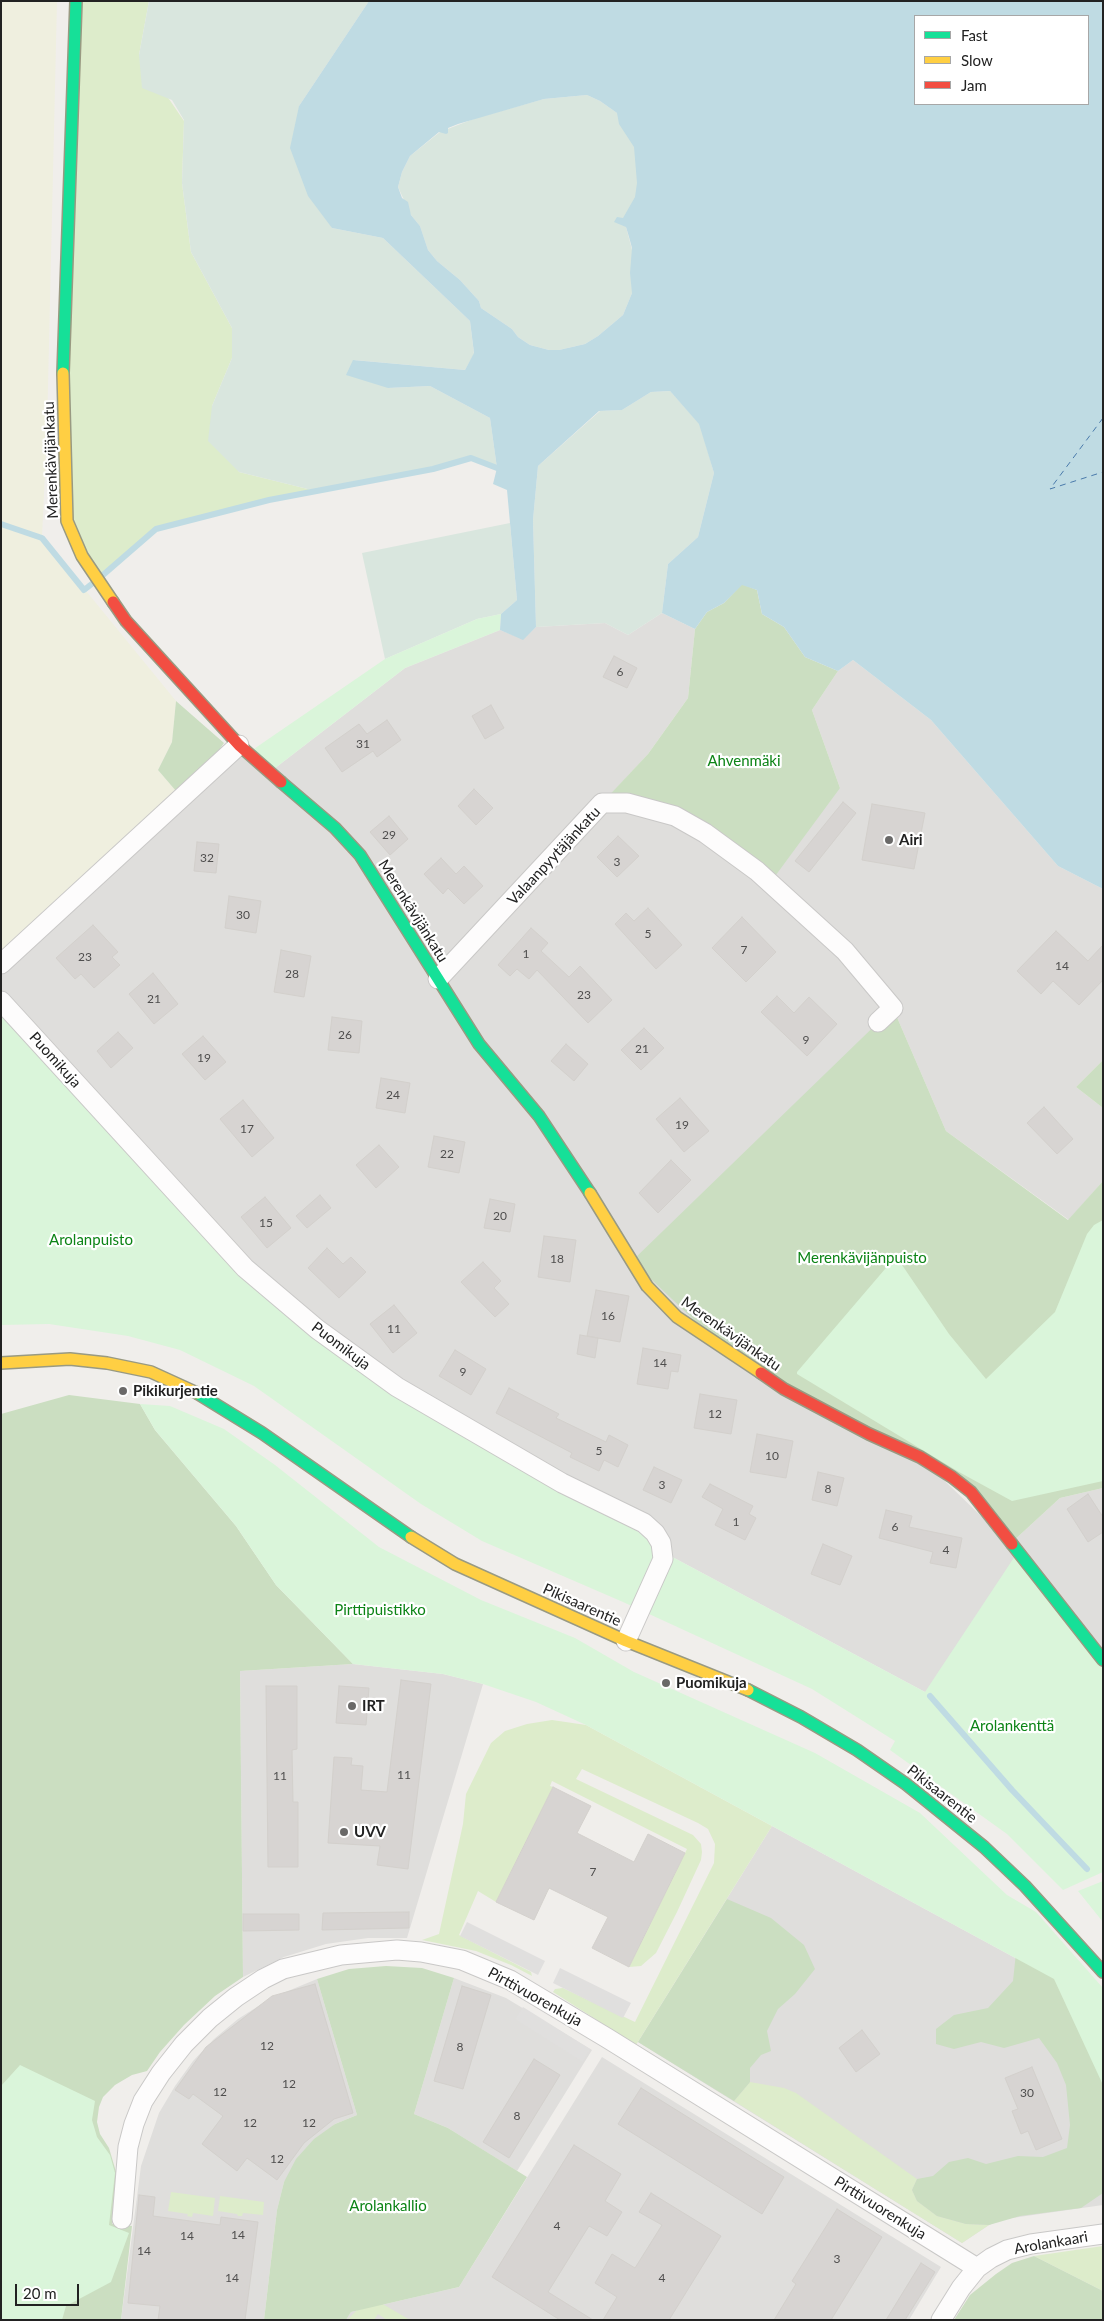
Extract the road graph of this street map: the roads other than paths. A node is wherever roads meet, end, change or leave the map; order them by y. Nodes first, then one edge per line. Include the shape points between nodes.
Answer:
1 (76, 1) edge
2 (239, 745) junction
3 (1, 964) edge
4 (438, 979) junction
5 (1, 1001) edge
6 (878, 1022) dead end
7 (1, 1364) edge
8 (626, 1641) junction
9 (1103, 1660) edge
10 (1103, 1972) edge
11 (122, 2219) dead end
12 (1103, 2234) edge
13 (977, 2268) junction
14 (941, 2320) edge

1 - 2 street, Merenkävijänkatu via 64,380 67,521 82,556 126,621
2 - 3 street
2 - 4 street, Merenkävijänkatu via 335,828 360,855
4 - 6 street, Valaanpyytäjänkatu via 602,803 627,802 675,816 705,833 757,871 846,951 893,1008
4 - 9 street, Merenkävijänkatu via 480,1044 539,1116 647,1286 677,1317 784,1389 920,1457 971,1492
5 - 8 street, Puomikuja via 245,1268 317,1329 397,1387 562,1483 644,1523 655,1533 661,1543 663,1559
7 - 8 street, Pikisaarentie via 16,1360 70,1359 107,1363 151,1372 185,1387 254,1428 390,1524 455,1564
8 - 10 street, Pikisaarentie via 754,1692 857,1750 906,1784 984,1847 1026,1886
11 - 13 street, Pirttivuorenkuja via 128,2147 144,2101 184,2044 210,2018 236,1997 283,1969 341,1955 397,1950 462,1960 518,1984
12 - 13 street, Arolankaari via 1007,2250
13 - 14 street, Arolankaari

